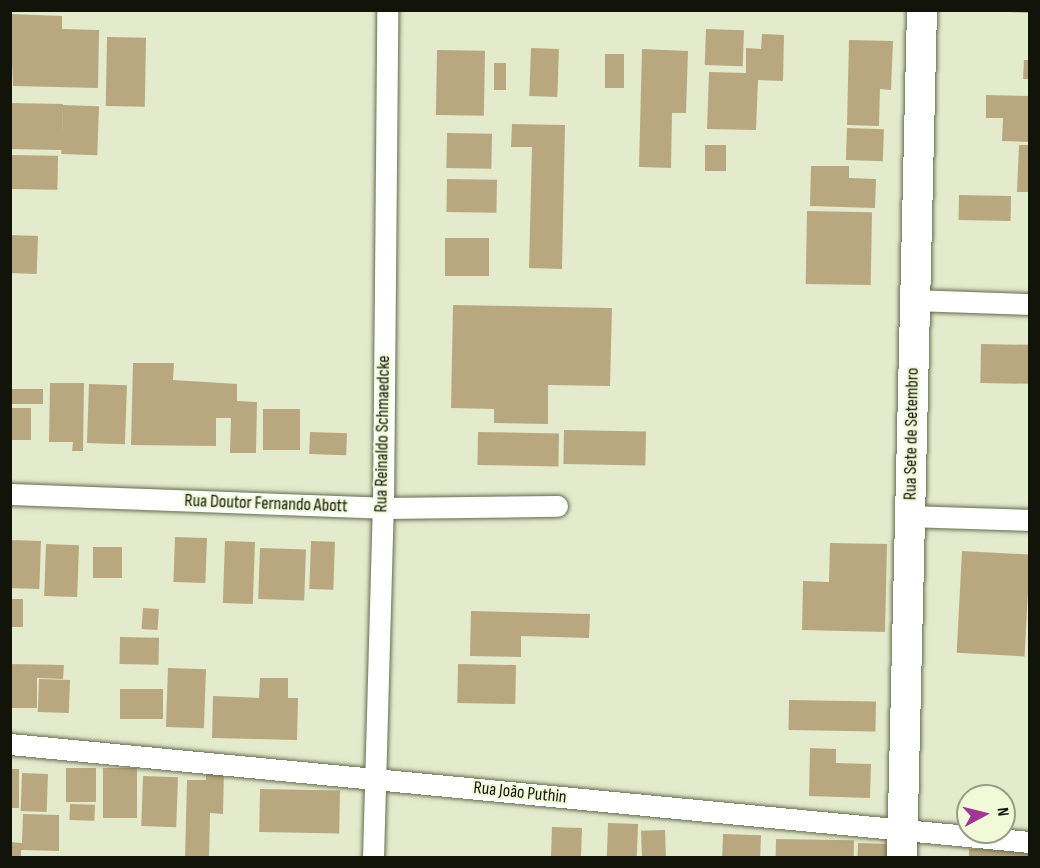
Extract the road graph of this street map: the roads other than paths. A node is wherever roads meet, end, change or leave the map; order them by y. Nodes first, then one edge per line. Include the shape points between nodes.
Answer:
1 (387, 10) edge
2 (922, 10) edge
3 (915, 300) junction
4 (1029, 304) edge
5 (10, 494) edge
6 (557, 506) dead end
7 (383, 508) junction
8 (910, 516) junction
9 (1029, 520) edge
10 (10, 744) edge
11 (376, 779) junction
12 (1029, 842) edge
13 (903, 844) edge
14 (374, 858) edge

1 - 7 street, Rua Reinaldo Schmaedcke
2 - 3 main road, Rua Sete de Setembro
3 - 4 street
3 - 8 main road, Rua Sete de Setembro
5 - 7 street, Rua Doutor Fernando Abott
6 - 7 street, Rua Doutor Fernando Abott
7 - 11 street, Rua Reinaldo Schmaedcke
8 - 9 street
8 - 13 main road, Rua Sete de Setembro
10 - 11 street, Rua João Puthin
11 - 13 street, Rua João Puthin
11 - 14 street, Rua Reinaldo Schmaedcke
12 - 13 street, Rua João Puthin

